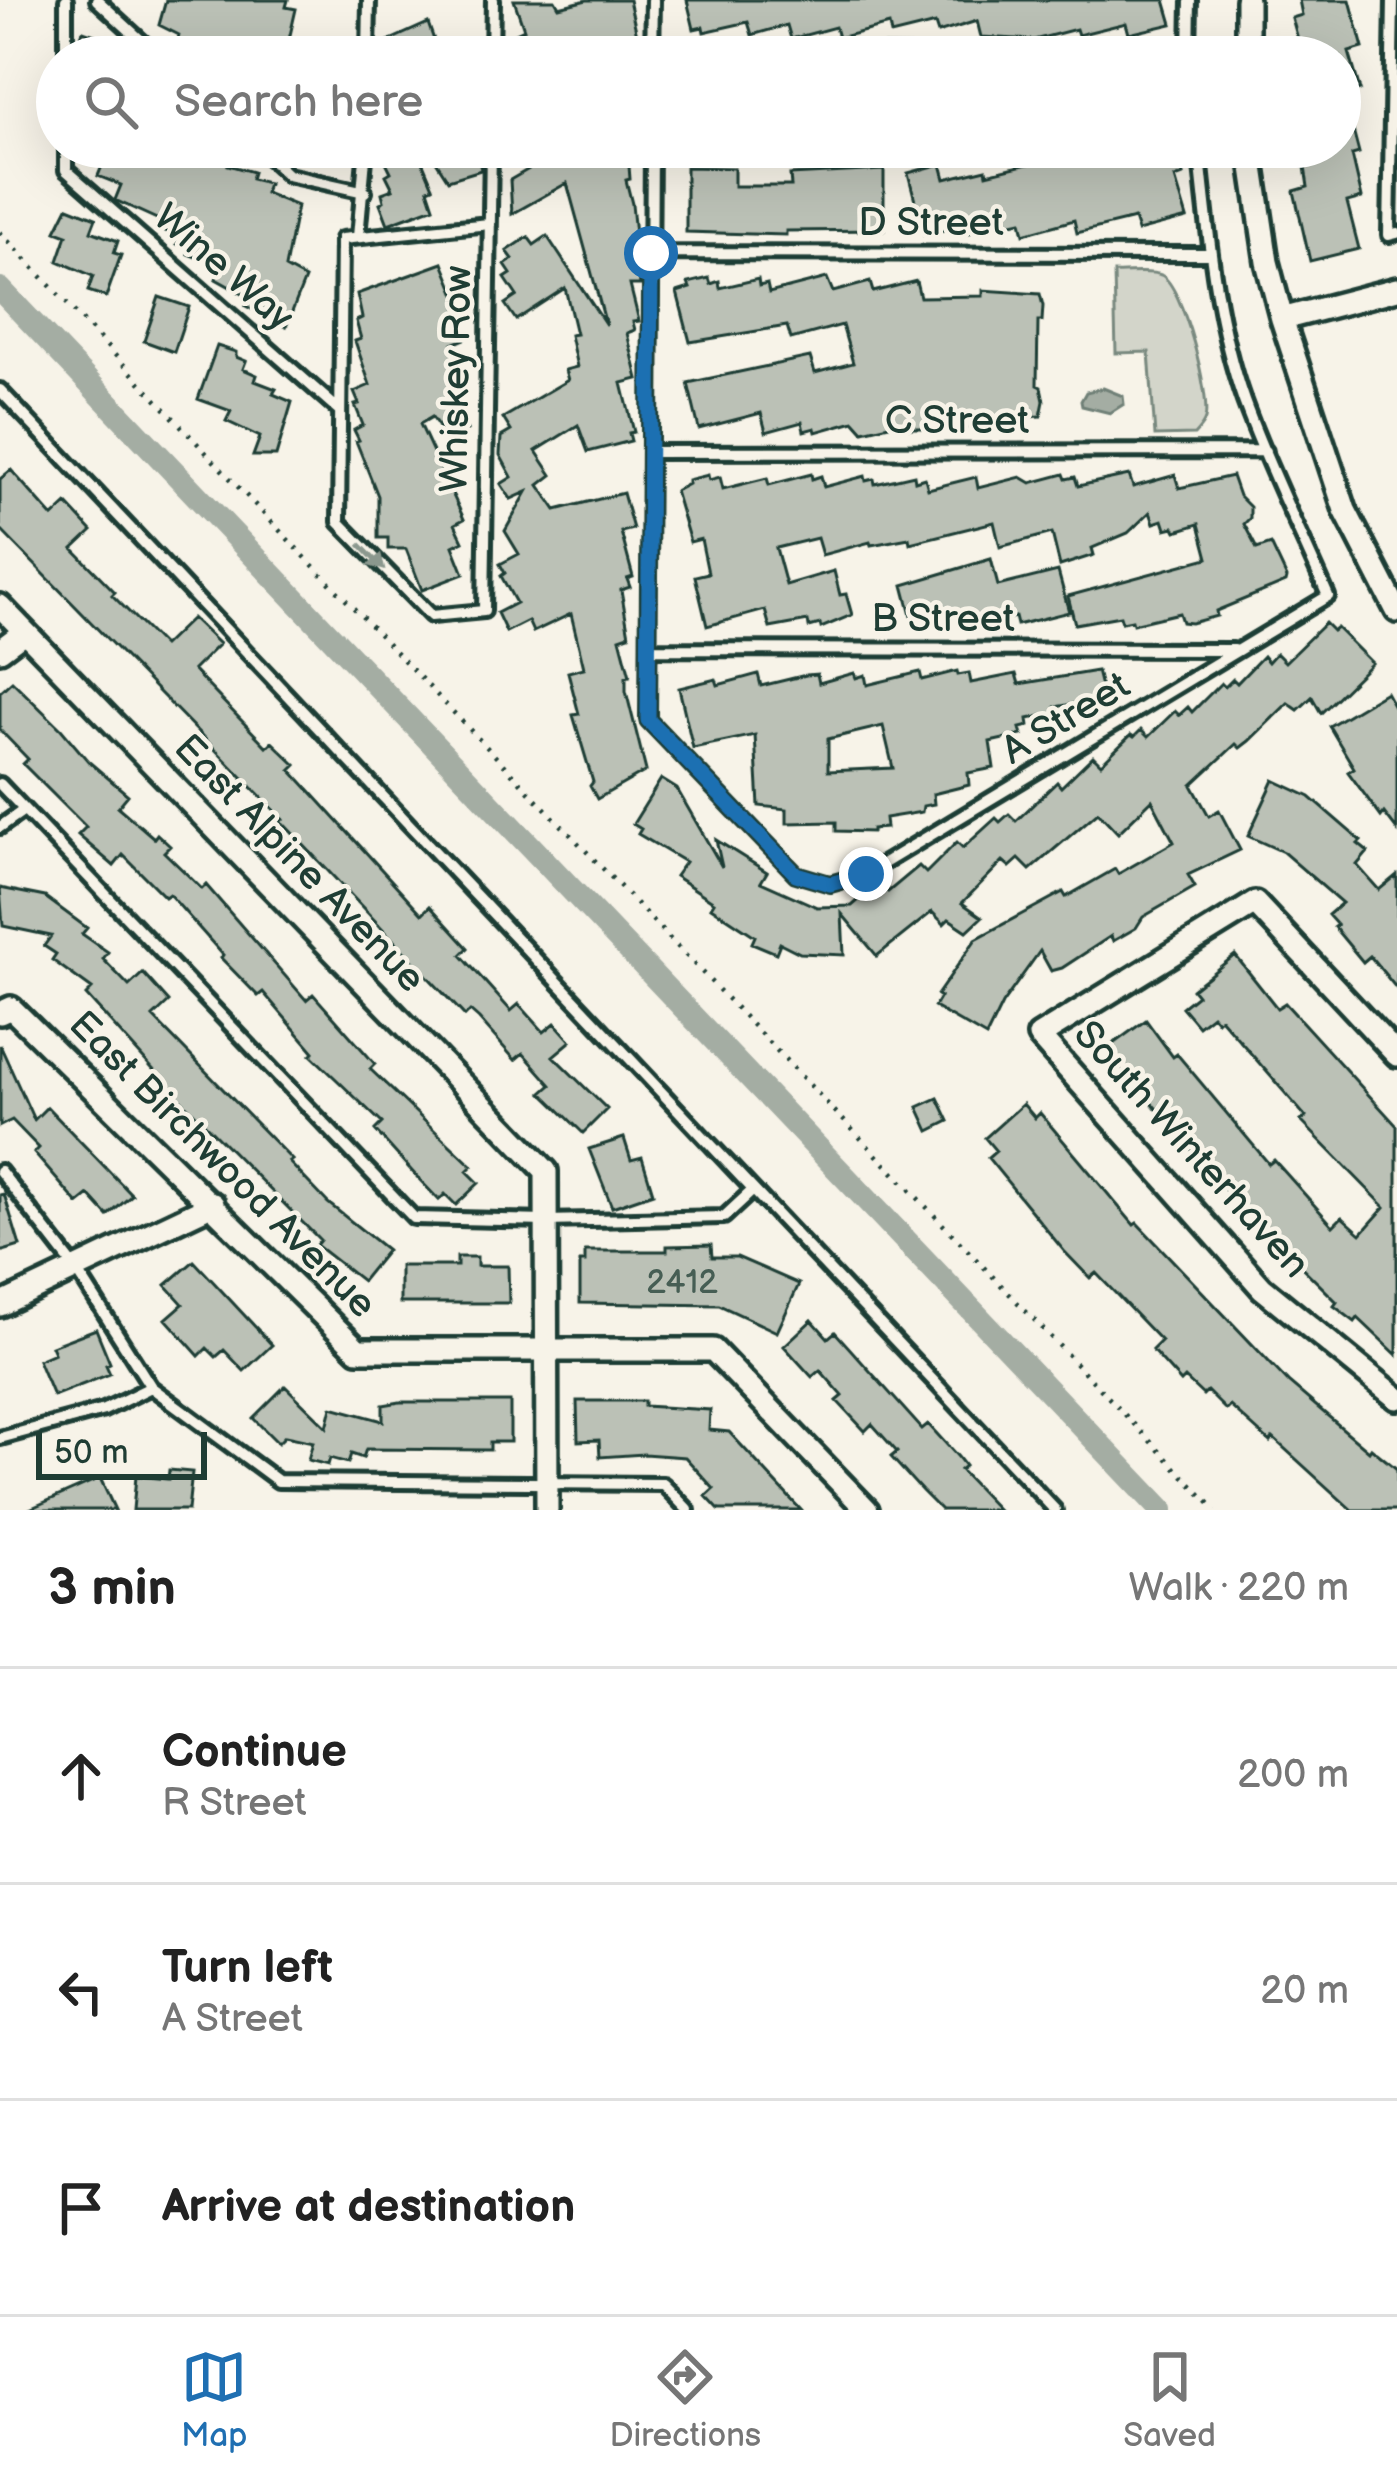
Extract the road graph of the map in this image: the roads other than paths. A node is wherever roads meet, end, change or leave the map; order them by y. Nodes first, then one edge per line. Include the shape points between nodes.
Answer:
1 (66, 0) edge
2 (97, 0) edge
3 (369, 0) edge
4 (493, 0) edge
5 (653, 0) edge
6 (1190, 0) edge
7 (1247, 0) edge
8 (1393, 0) edge
9 (66, 36) edge
10 (136, 36) edge
11 (368, 36) edge
12 (492, 36) edge
13 (652, 36) edge
14 (1189, 36) edge
15 (1247, 36) edge
16 (66, 168) edge
17 (280, 168) edge
18 (366, 168) edge
19 (490, 168) edge
20 (652, 168) edge
21 (1201, 168) edge
22 (1253, 168) edge
23 (365, 192) junction
24 (490, 224) junction
25 (1393, 234) edge
26 (358, 237) junction
27 (651, 253) junction
28 (1210, 254) junction
29 (1397, 289) edge
30 (1282, 319) junction
31 (0, 390) edge
32 (340, 411) junction
33 (1265, 451) junction
34 (650, 452) junction
35 (0, 606) edge
36 (1397, 611) edge
37 (24, 632) junction
38 (649, 649) junction
39 (0, 650) edge
40 (1238, 650) junction
41 (0, 784) edge
42 (24, 810) junction
43 (0, 827) edge
44 (0, 1012) edge
45 (1397, 1055) edge
46 (0, 1171) edge
47 (752, 1191) junction
48 (214, 1204) junction
49 (547, 1221) junction
50 (76, 1269) junction
51 (0, 1305) edge
52 (548, 1353) junction
53 (151, 1388) junction
54 (1397, 1398) edge
55 (0, 1438) edge
56 (547, 1484) junction
57 (547, 1510) edge
58 (688, 1510) edge
59 (867, 1510) edge
60 (1055, 1510) edge

1 - 9 lane
2 - 10 lane
3 - 11 lane
4 - 12 lane
5 - 13 lane
6 - 14 lane
7 - 15 street
8 - 25 lane
16 - 32 lane, Wine Way
17 - 23 lane
18 - 23 lane
19 - 24 lane, Whiskey Row
20 - 27 lane
21 - 28 lane
22 - 30 street
23 - 26 lane
24 - 26 lane
32 -> 24 lane, Whiskey Row via 339,523 430,616 484,611
26 - 32 lane via 342,239
27 - 28 lane, D Street
27 - 34 lane
28 - 33 lane via 1234,368
29 - 30 street
30 - 36 street via 1345,510
31 - 47 lane
33 - 34 lane, C Street
33 - 40 lane, A Street via 1328,596
34 - 38 lane
35 - 37 street, East Alpine Avenue
37 - 39 street
37 - 49 street, East Alpine Avenue via 546,1171
38 - 40 lane, B Street
38 - 40 lane, A Street via 648,720 796,874 830,884 866,874
41 - 42 lane
42 - 43 lane
42 - 49 lane via 415,1218
44 - 48 street, East Birchwood Avenue via 11,1008
45 - 54 street, South Winterhaven via 1255,902 1039,1036 1262,1288
46 - 50 lane
47 - 49 lane via 724,1216
47 - 60 lane
48 - 50 street
48 - 52 street, East Birchwood Avenue via 358,1350
49 - 52 street
50 - 51 street
50 - 53 lane
52 - 56 street
52 - 59 street via 712,1351
53 - 55 lane via 104,1410
53 - 56 lane via 278,1481
56 - 57 street
56 - 58 lane via 663,1484

